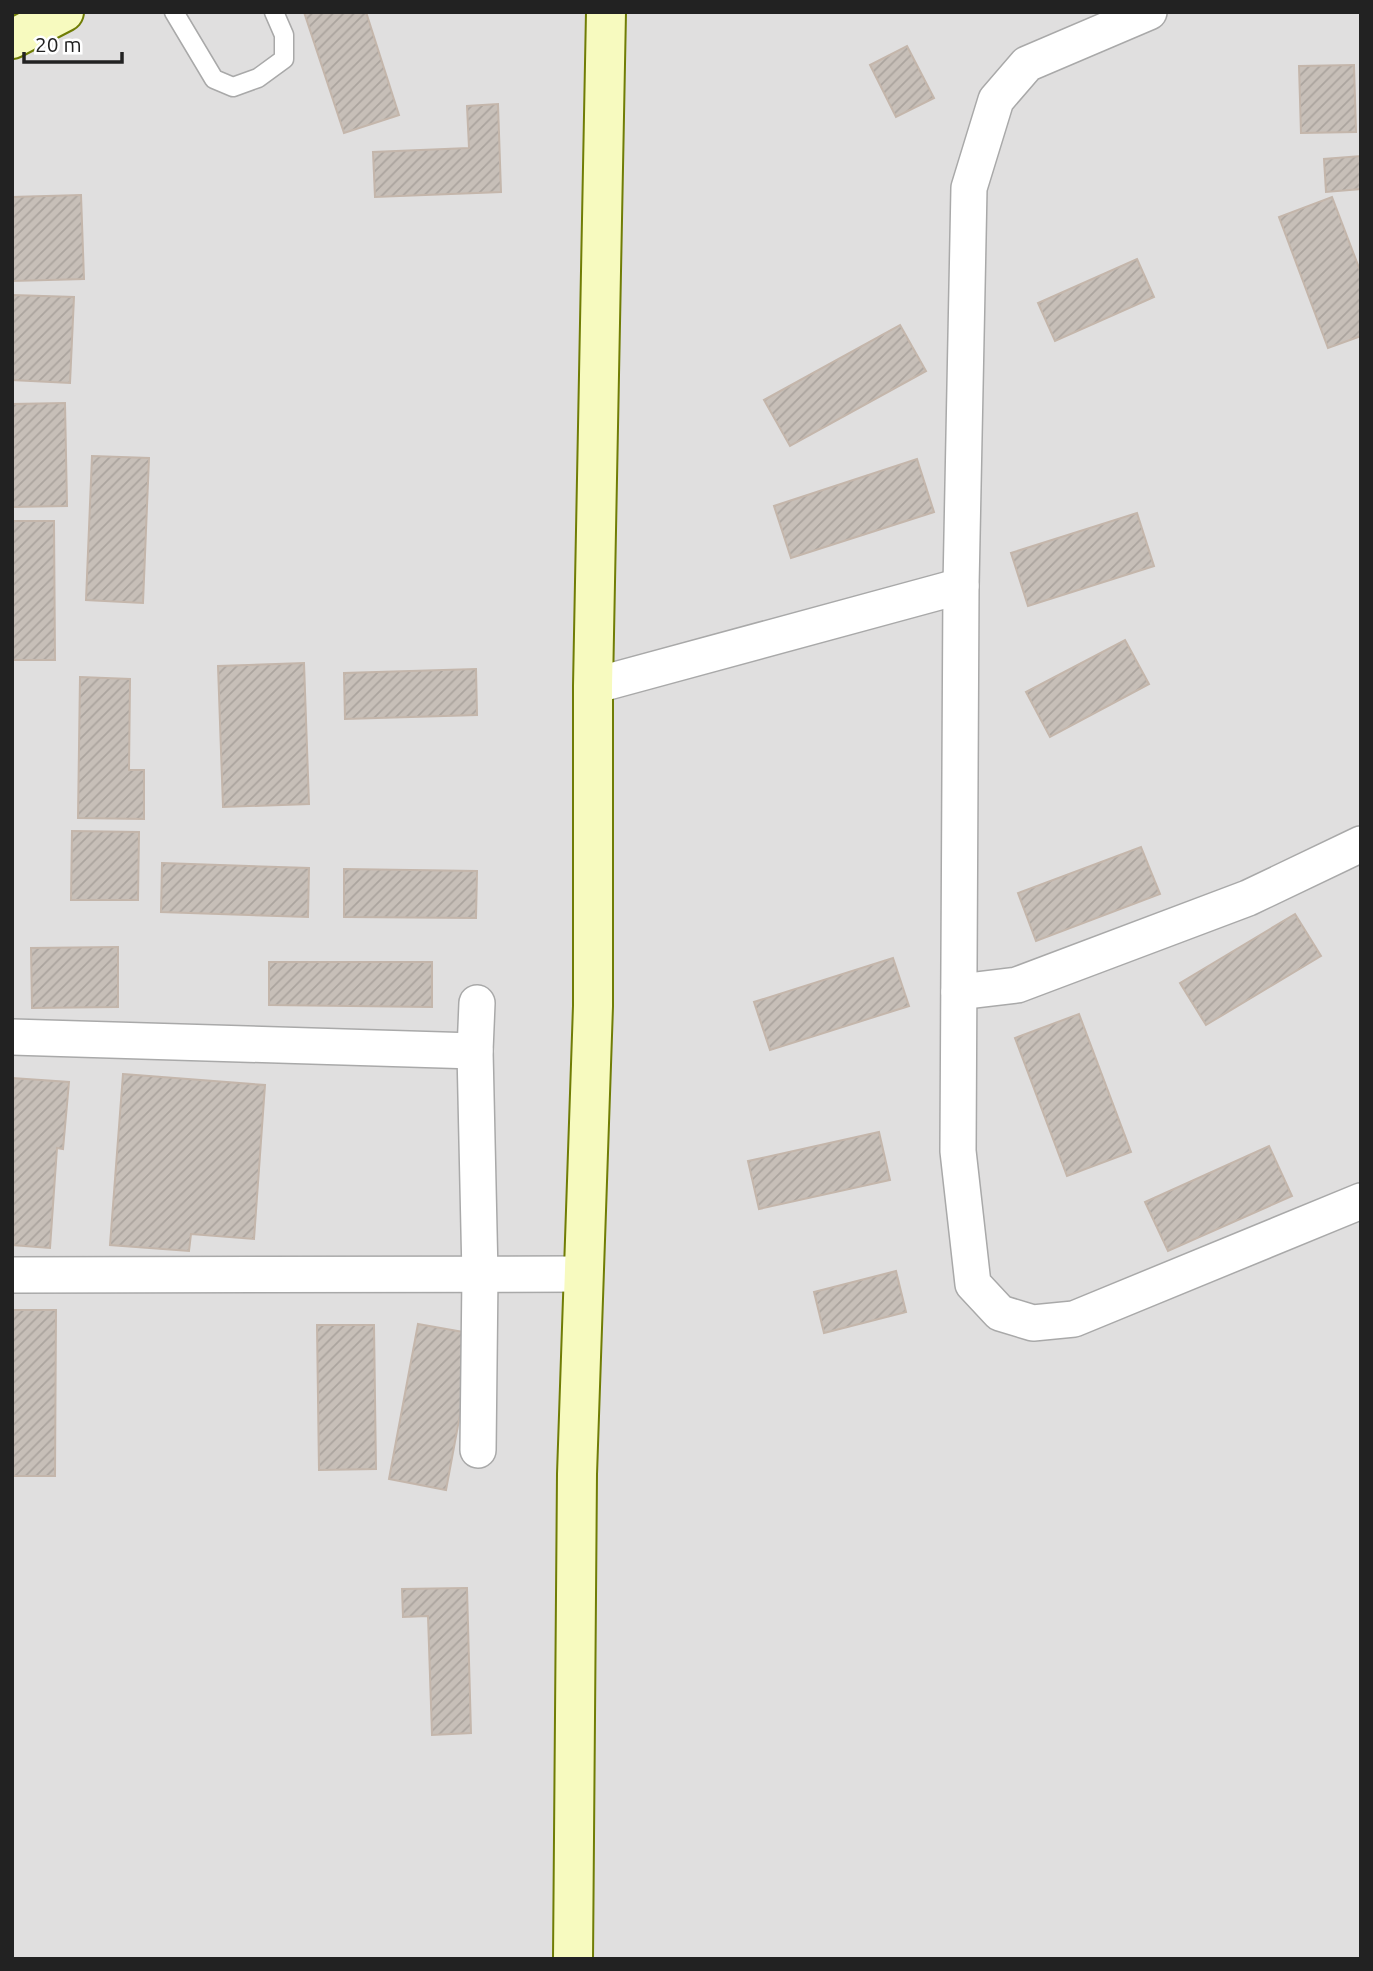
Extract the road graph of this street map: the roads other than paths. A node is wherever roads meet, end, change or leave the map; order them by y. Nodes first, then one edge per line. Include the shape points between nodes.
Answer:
1 (64, 12) edge
2 (174, 12) edge
3 (274, 12) edge
4 (606, 12) edge
5 (1149, 12) edge
6 (12, 39) edge
7 (961, 586) junction
8 (593, 686) junction
9 (1361, 844) edge
10 (959, 992) junction
11 (477, 1003) dead end
12 (12, 1037) edge
13 (475, 1052) junction
14 (1361, 1201) edge
15 (583, 1274) junction
16 (12, 1275) edge
17 (480, 1275) junction
18 (478, 1450) dead end
19 (573, 1959) edge

1 - 6 street
2 - 3 lane via 214,79 233,87 258,78 284,59 285,35
4 - 8 street
5 - 7 street via 1027,64 996,100 980,147 969,188
7 - 8 street
7 - 10 street
8 - 15 street via 593,1006
9 - 10 street via 1248,898 1017,985
10 - 14 street via 958,1151 973,1283 1000,1313 1033,1323 1074,1319
11 - 13 street
12 - 13 street
13 - 17 street
15 - 17 street
15 - 19 street
16 - 17 street
17 - 18 street

